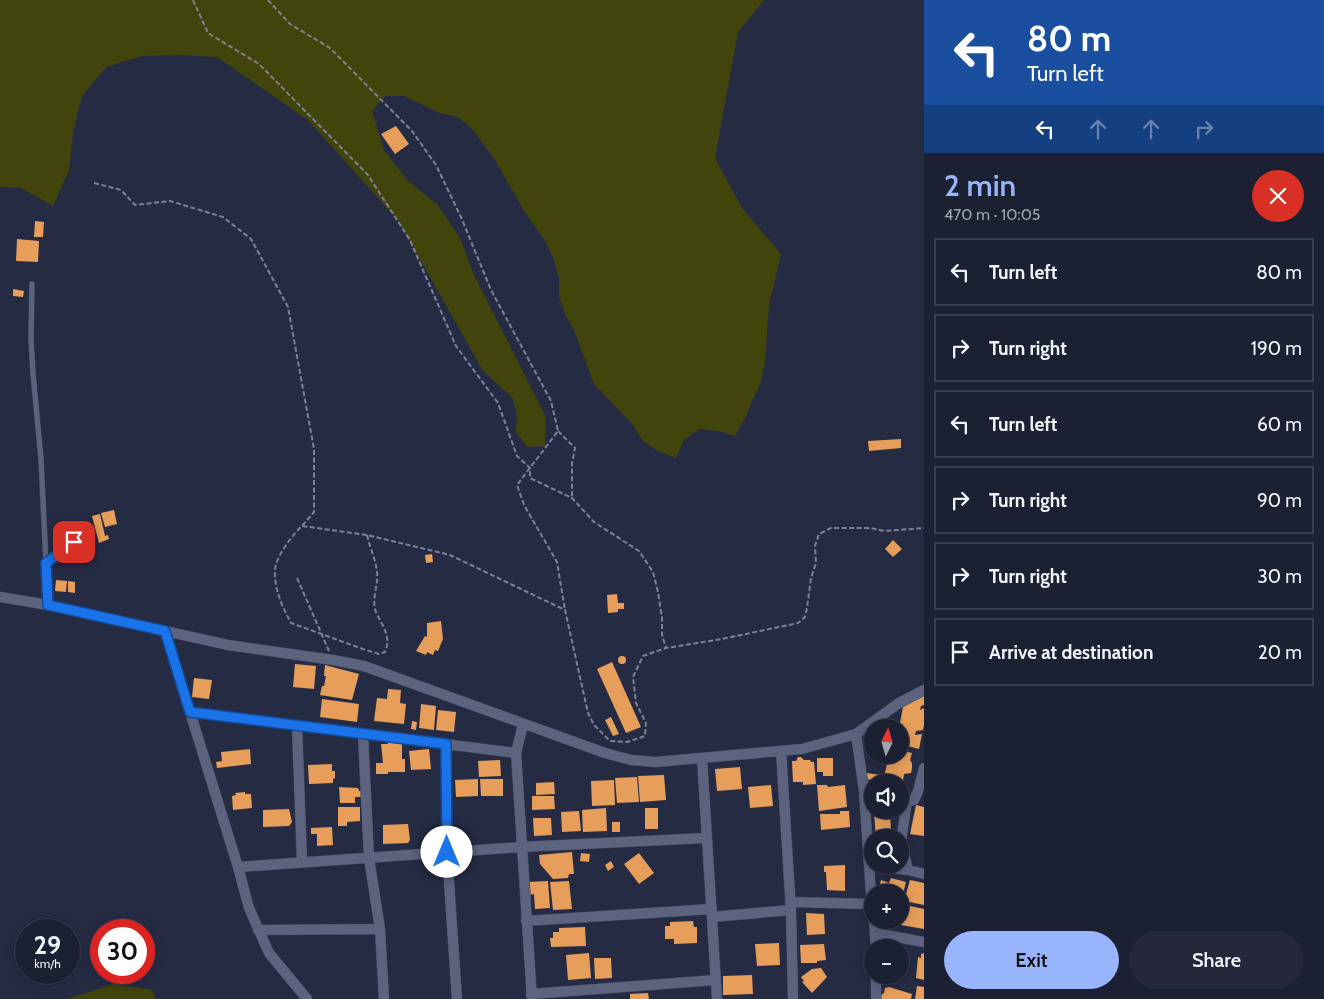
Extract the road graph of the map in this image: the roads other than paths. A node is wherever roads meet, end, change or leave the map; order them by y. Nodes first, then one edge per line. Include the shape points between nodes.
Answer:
1 (32, 284) dead end
2 (88, 532) dead end
3 (46, 563) junction
4 (0, 596) edge
5 (48, 605) junction
6 (165, 631) junction
7 (924, 690) edge
8 (190, 712) junction
9 (523, 724) junction
10 (297, 725) junction
11 (363, 734) junction
12 (856, 734) junction
13 (446, 744) junction
14 (516, 752) junction
15 (781, 752) junction
16 (702, 758) junction
17 (924, 768) edge
18 (864, 774) edge
19 (909, 801) edge
20 (707, 838) junction
21 (521, 847) junction
22 (447, 852) junction
23 (369, 858) junction
24 (302, 862) junction
25 (238, 867) junction
26 (909, 870) edge
27 (924, 874) edge
28 (864, 904) edge
29 (791, 906) junction
30 (712, 913) junction
31 (526, 921) junction
32 (380, 929) junction
33 (875, 929) edge
34 (258, 930) junction
35 (875, 933) junction
36 (875, 939) edge
37 (924, 942) edge
38 (716, 980) junction
39 (876, 984) edge
40 (531, 997) edge
41 (307, 999) edge
42 (384, 999) edge
43 (457, 999) edge
44 (717, 999) edge
45 (793, 999) edge
46 (876, 999) edge

1 - 3 lane via 31,340
2 - 3 lane
3 - 5 lane
4 - 5 street
5 - 6 street
6 - 8 street
6 - 9 street via 228,646 333,660 376,670
7 - 12 street via 898,703
8 - 10 street
8 - 25 street
9 - 14 street
9 - 16 street via 631,760 656,762
10 - 11 street
10 - 24 street
11 - 13 street
11 - 23 street
12 - 15 street
12 - 18 street
13 - 14 street
13 - 22 street
14 - 21 street
15 - 16 street
15 - 29 street
16 - 20 street
17 - 19 street via 916,796
20 - 21 street
20 - 30 street
21 - 22 street
21 - 31 street
22 - 23 street
22 - 43 street
23 - 24 street
23 - 32 street
24 - 25 street
25 - 34 street
26 - 27 street
28 - 29 street
29 - 30 street
29 - 45 street
30 - 31 street
30 - 38 street
31 - 40 street
32 - 34 street
32 - 42 street
33 - 35 street
34 - 41 street via 269,953
35 - 36 street
35 - 37 street
38 - 40 street
38 - 44 street
39 - 46 street

